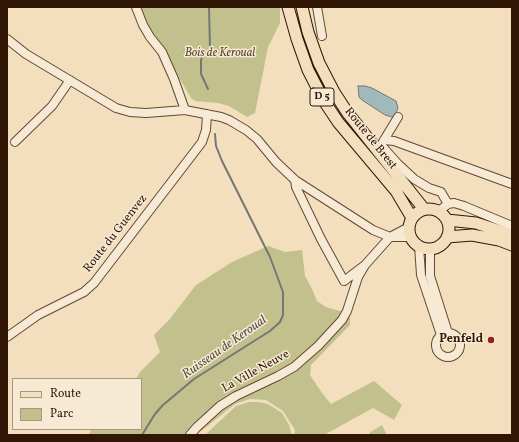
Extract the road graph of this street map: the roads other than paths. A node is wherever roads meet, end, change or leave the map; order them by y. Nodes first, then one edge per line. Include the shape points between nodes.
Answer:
1 (136, 7) edge
2 (288, 7) edge
3 (302, 7) edge
4 (317, 7) edge
5 (322, 36) dead end
6 (8, 42) edge
7 (70, 80) junction
8 (185, 110) junction
9 (207, 114) junction
10 (398, 117) dead end
11 (384, 140) junction
12 (15, 142) dead end
13 (295, 180) junction
14 (512, 184) edge
15 (448, 204) junction
16 (424, 209) junction
17 (443, 216) junction
18 (512, 226) edge
19 (410, 227) junction
20 (512, 235) edge
21 (390, 237) junction
22 (447, 237) junction
23 (512, 245) edge
24 (419, 246) junction
25 (430, 249) junction
26 (365, 265) junction
27 (7, 337) edge
28 (190, 435) edge

1 - 8 street via 143,25 162,52
2 - 19 main road, Route de Brest / D 5 via 308,70 324,101 338,122 396,191
3 - 16 main road, Route de Brest / D 5 via 319,63 334,92
4 - 5 street
6 - 7 street
7 - 8 street via 116,108 130,112
7 - 12 street via 52,106
8 - 9 street
9 - 13 street via 229,120 246,130
9 - 27 street, Route du Guenvez via 202,142 94,283 84,292 38,315
10 - 11 street
11 - 14 street via 394,141
11 - 15 street via 381,145 398,164 414,179 441,192
13 - 21 street via 373,230
13 - 26 street via 296,188 320,239 344,281
15 - 17 street
15 - 18 street via 464,206
16 - 17 main road via 432,209
16 - 19 main road via 417,212
17 - 20 main road via 476,223
17 - 22 main road via 449,225
19 - 21 street
19 - 24 main road
21 - 26 street
22 - 23 main road via 472,235
22 - 25 main road via 443,243
24 - 25 main road
24 - 25 street via 421,276 444,334 430,276
26 - 28 street, La Ville Neuve via 342,320 318,346 294,367 220,406

